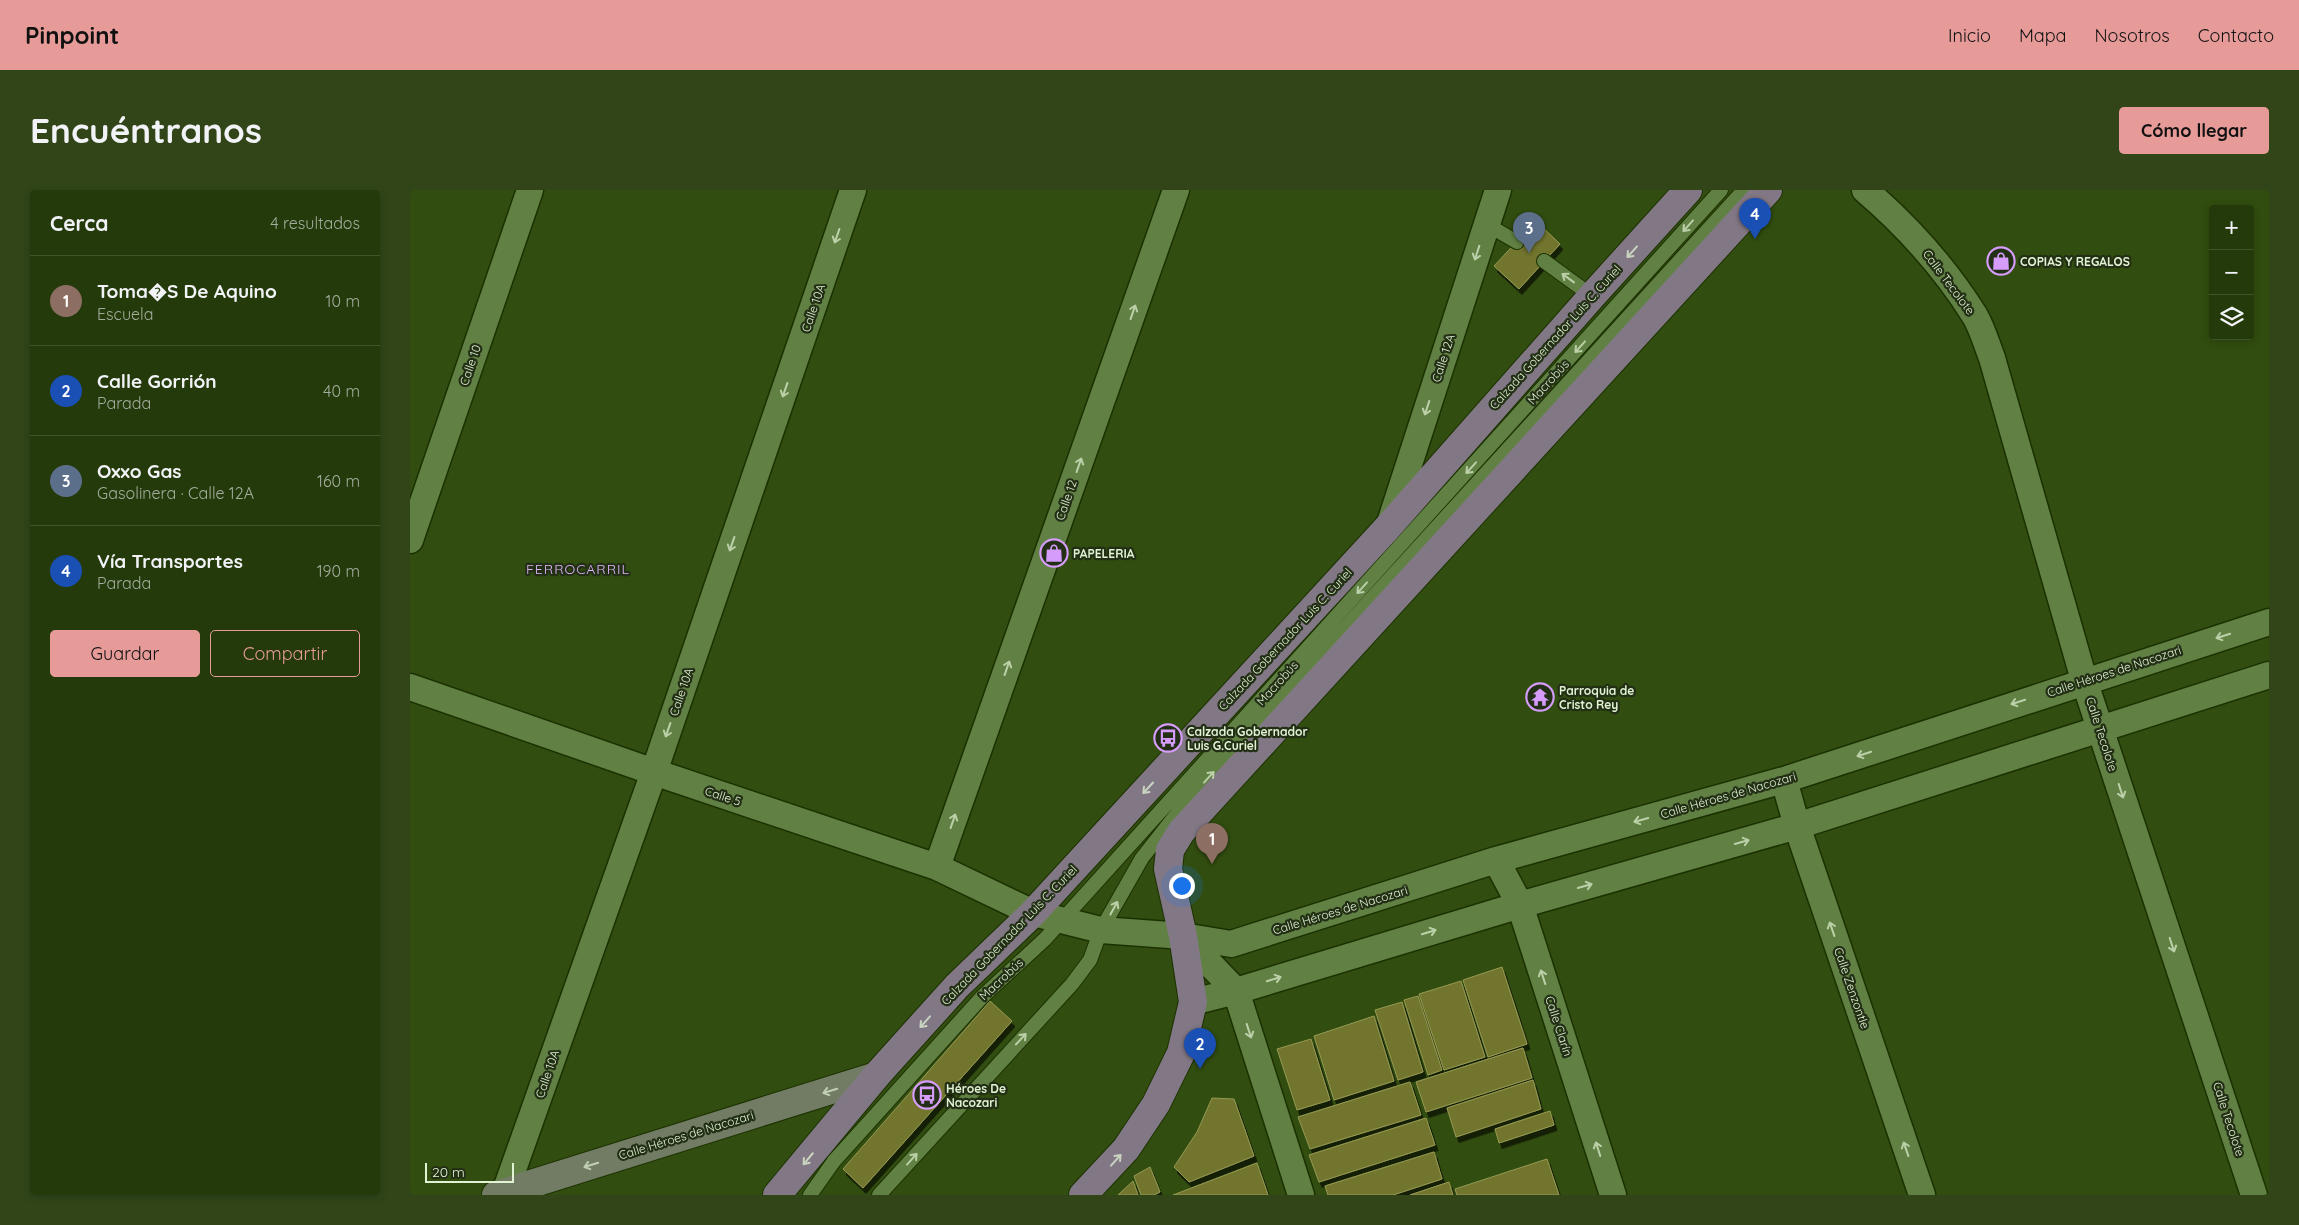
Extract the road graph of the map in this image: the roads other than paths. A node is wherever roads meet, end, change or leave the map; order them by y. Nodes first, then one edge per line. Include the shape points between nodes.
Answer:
1 (530, 190) edge
2 (853, 190) edge
3 (1176, 190) edge
4 (1498, 190) edge
5 (1688, 190) edge
6 (1721, 190) edge
7 (1744, 190) edge
8 (1768, 190) edge
9 (1865, 190) edge
10 (1486, 224) junction
11 (1517, 242) dead end
12 (1544, 261) dead end
13 (1592, 296) junction
14 (1389, 526) junction
15 (410, 540) edge
16 (2269, 622) edge
17 (2269, 675) edge
18 (2084, 680) junction
19 (410, 687) edge
20 (2100, 728) junction
21 (654, 772) junction
22 (1784, 780) junction
23 (1797, 826) junction
24 (1496, 860) junction
25 (937, 867) junction
26 (1520, 905) junction
27 (1033, 913) junction
28 (1062, 920) junction
29 (1101, 930) junction
30 (1183, 936) junction
31 (1236, 991) junction
32 (1193, 1002) junction
33 (876, 1076) junction
34 (501, 1193) edge
35 (777, 1195) edge
36 (810, 1195) edge
37 (879, 1195) edge
38 (1082, 1195) edge
39 (1301, 1195) edge
40 (1613, 1195) edge
41 (1922, 1195) edge
42 (2254, 1195) edge

1 - 15 street, Calle 10
2 -> 21 street, Calle 10A
25 -> 3 street, Calle 12
4 - 10 street, Calle 12A
5 -> 13 main road, Calzada Gobernador Luis C. Curiel
6 -> 28 lane, Macrobús
29 -> 7 lane, Macrobús via 1142,858 1187,801
8 - 30 main road via 1181,832 1170,850 1168,868
9 - 18 street, Calle Tecolote via 1896,216 1976,318 1992,358
10 - 11 lane
10 -> 14 street, Calle 12A
13 -> 12 lane
13 - 14 main road, Calzada Gobernador Luis C. Curiel
14 -> 27 main road, Calzada Gobernador Luis C. Curiel
16 -> 18 street, Calle Héroes de Nacozari
17 - 20 street
18 - 20 street, Calle Tecolote
18 -> 22 street, Calle Héroes de Nacozari
19 - 21 street, Calle 5
20 - 23 street
20 -> 42 street, Calle Tecolote
21 - 25 street, Calle 5
21 - 34 street, Calle 10A
22 - 23 street, Calle Zenzontle
22 -> 24 street, Calle Héroes de Nacozari
26 -> 23 street
41 -> 23 street, Calle Zenzontle
24 - 26 street, Calle Clarín
24 - 30 street, Calle Héroes de Nacozari via 1231,944
25 - 27 street, Calle 5
31 -> 26 street
40 -> 26 street, Calle Clarín
27 - 28 street, Calle 5
27 -> 33 main road, Calzada Gobernador Luis C. Curiel via 957,986
28 - 29 street, Calle 5
28 - 36 lane, Macrobús via 982,997 834,1161
29 - 30 street, Calle Héroes de Nacozari
37 -> 29 lane, Macrobús via 1072,984 1090,960
30 - 31 street
30 - 32 main road
31 - 32 street
31 -> 39 street
38 -> 32 main road via 1126,1149 1156,1104 1181,1053
33 -> 34 main road, Calle Héroes de Nacozari
33 -> 35 main road, Calzada Gobernador Luis C. Curiel

